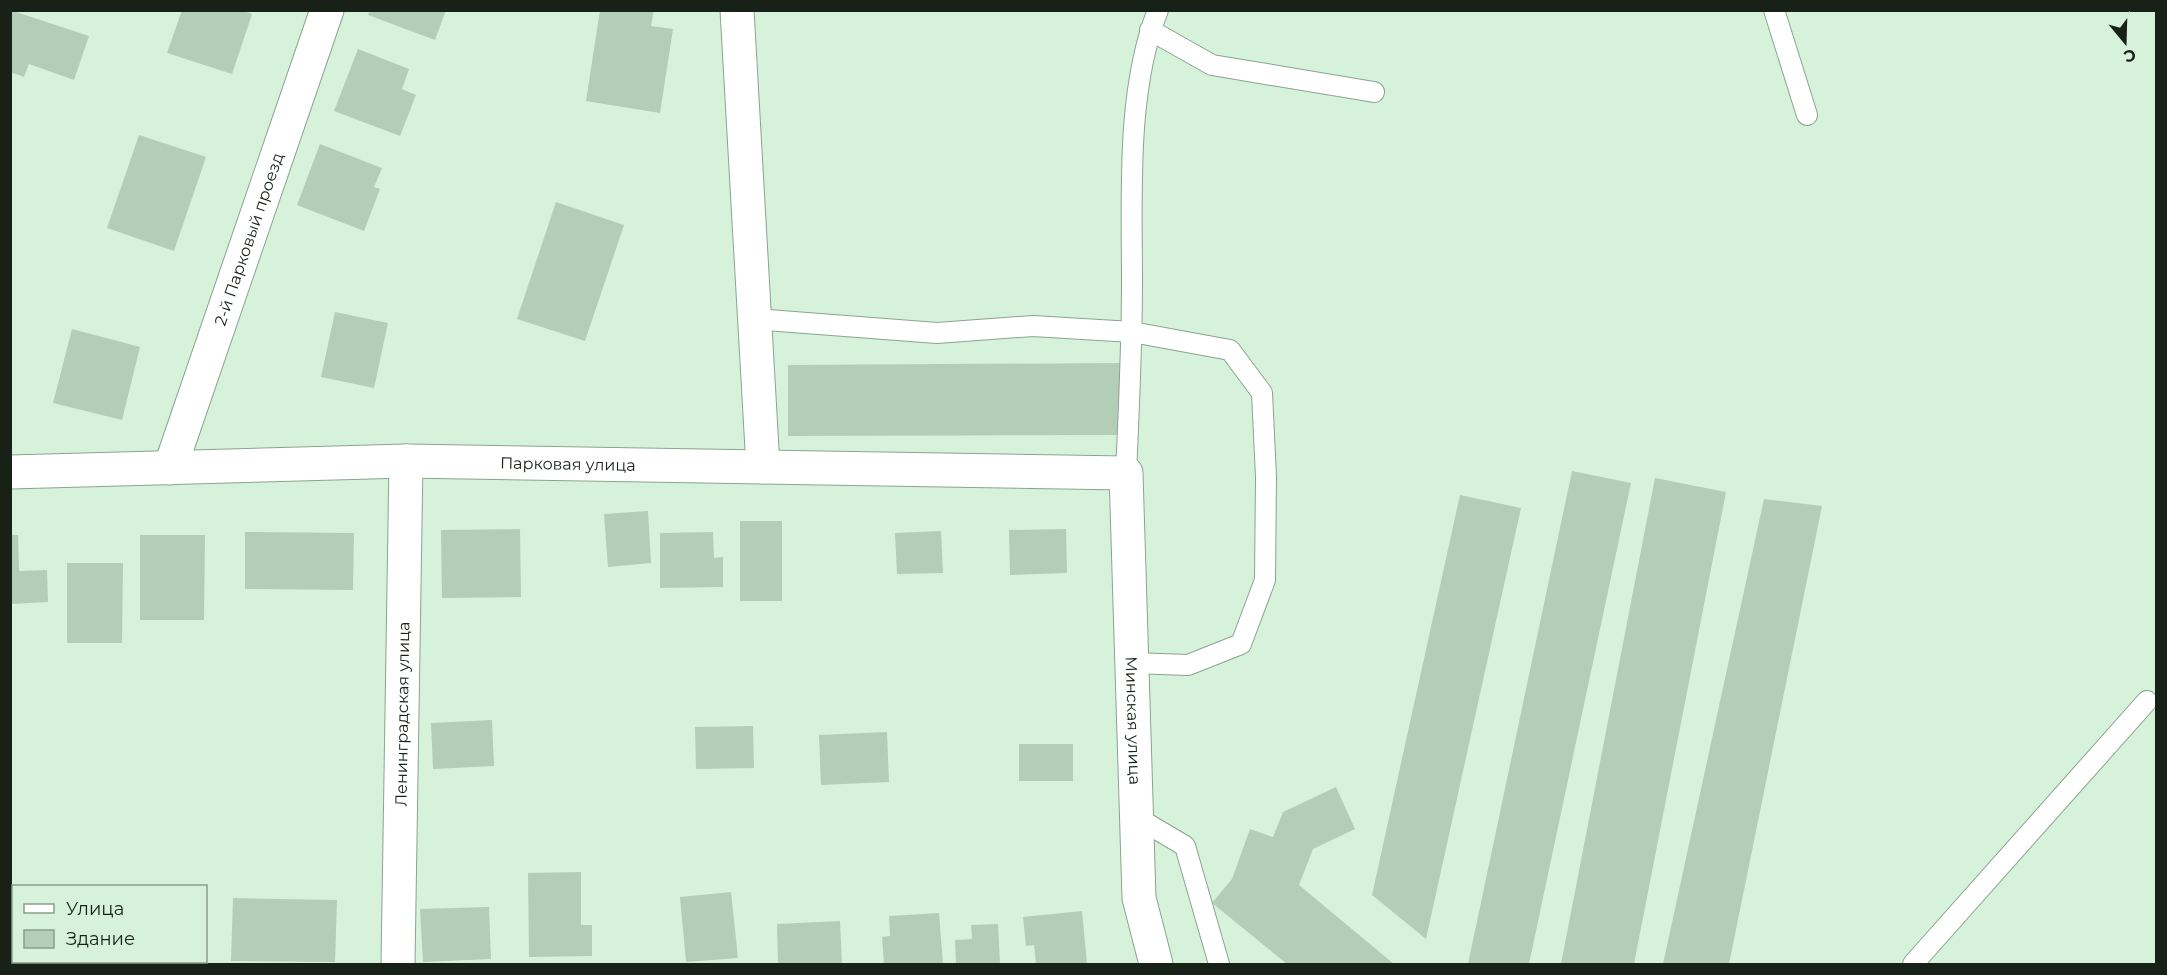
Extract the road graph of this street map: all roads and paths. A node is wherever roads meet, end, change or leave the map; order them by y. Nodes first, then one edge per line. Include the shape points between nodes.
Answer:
1 (327, 10) edge
2 (736, 10) edge
3 (1158, 10) edge
4 (1774, 10) edge
5 (1150, 30) junction
6 (1374, 92) dead end
7 (1807, 115) dead end
8 (754, 319) junction
9 (1132, 333) junction
10 (406, 461) junction
11 (763, 467) junction
12 (170, 468) junction
13 (10, 472) edge
14 (1126, 473) junction
15 (1132, 663) junction
16 (2147, 701) dead end
17 (1136, 817) junction
18 (398, 964) edge
19 (1156, 964) edge
20 (1219, 964) edge
21 (1913, 964) edge

1 - 12 street, 2-й Парковый проезд
2 - 8 street
3 - 5 lane
4 - 7 lane
5 - 6 lane via 1212,65
5 - 9 lane via 1136,97
8 - 9 lane via 937,333 1033,326
8 - 11 street
9 - 14 lane
9 - 15 lane via 1230,350 1262,393 1266,477 1265,580 1241,644 1188,665
10 - 11 street, Парковая улица
10 - 12 street, Парковая улица
10 - 18 street, Ленинградская улица
11 - 14 street, Парковая улица
12 - 13 street, Парковая улица
14 - 15 street, Минская улица
15 - 17 street, Минская улица
16 - 21 lane
17 - 19 street, Минская улица via 1139,898
17 - 20 lane via 1185,846

